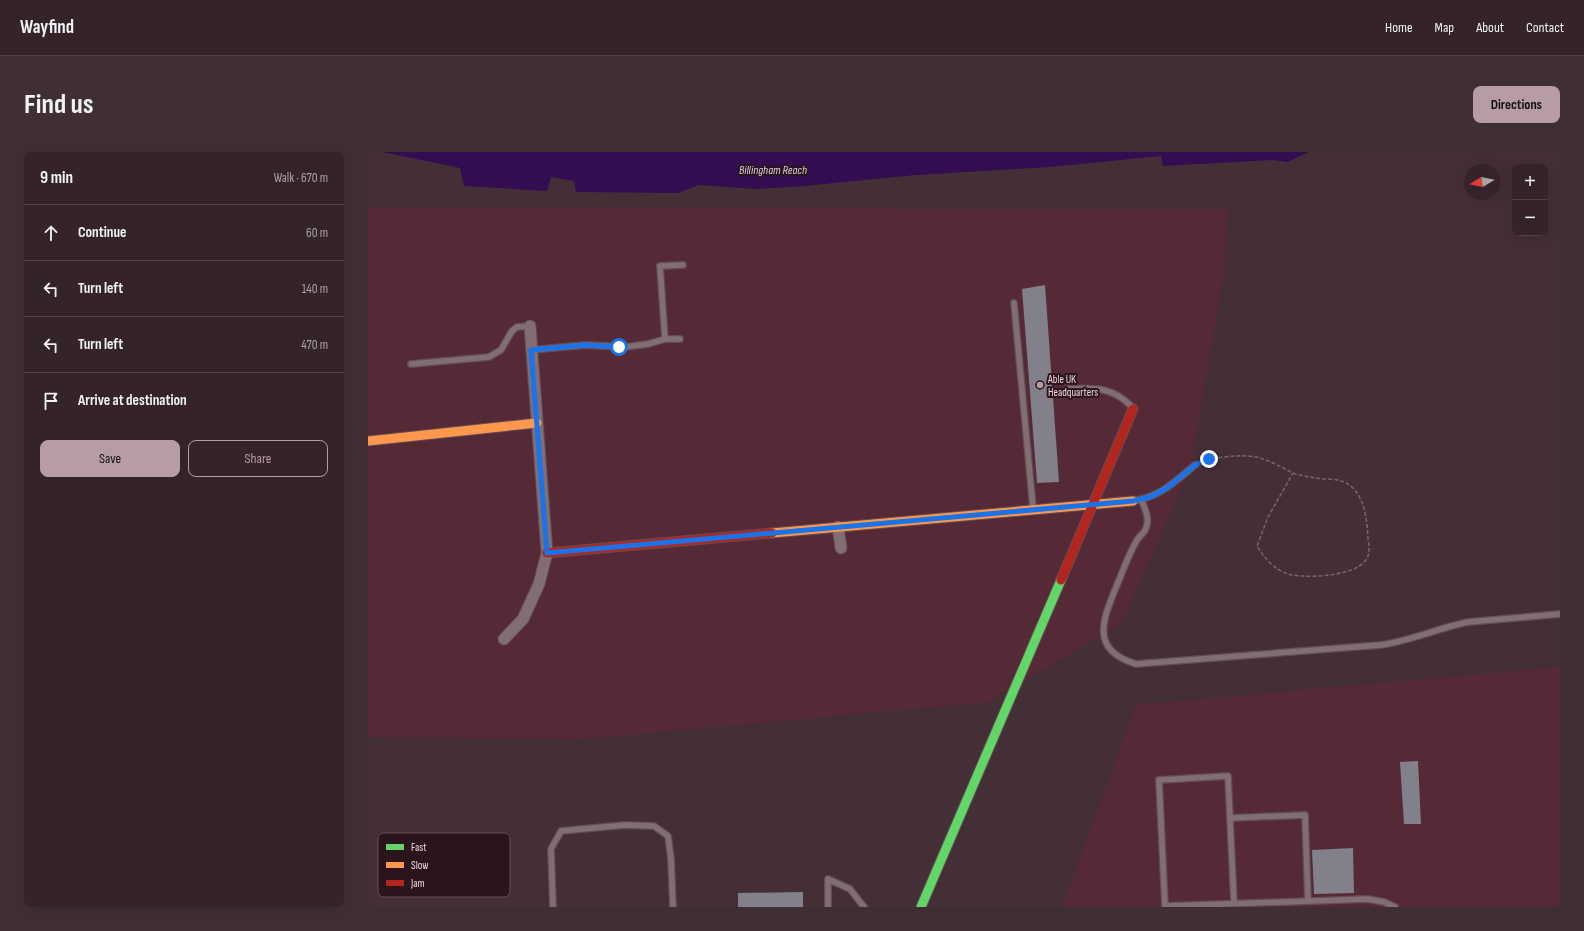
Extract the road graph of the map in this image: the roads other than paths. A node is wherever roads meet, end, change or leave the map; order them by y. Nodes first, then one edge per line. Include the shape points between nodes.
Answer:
1 (683, 265) dead end
2 (1014, 303) dead end
3 (530, 326) joint
4 (665, 339) junction
5 (680, 339) dead end
6 (531, 350) junction
7 (411, 364) dead end
8 (1067, 389) dead end
9 (1133, 409) joint
10 (537, 423) junction
11 (368, 441) edge
12 (1195, 465) road end
13 (1137, 500) junction
14 (1094, 504) junction
15 (1077, 506) junction
16 (1034, 510) junction
17 (838, 527) junction
18 (1084, 527) junction
19 (841, 548) dead end
20 (547, 553) junction
21 (1560, 614) edge
22 (504, 639) dead end
23 (1230, 818) junction
24 (1308, 901) junction
25 (1234, 903) junction
26 (553, 907) edge
27 (673, 907) edge
28 (828, 907) edge
29 (864, 907) edge
30 (921, 907) edge
31 (1395, 907) edge

1 - 4 lane via 660,266
2 - 16 lane
3 - 6 street
3 - 7 lane via 518,327 512,331 501,350 489,357
4 - 5 lane
4 - 6 lane via 625,347 585,345
6 - 10 street
8 - 9 lane via 1104,389 1125,400
9 - 14 street
10 - 11 street
10 - 20 street
12 - 13 lane via 1167,488 1150,497
13 - 14 street
13 - 21 lane via 1148,518 1146,530 1138,538 1126,562 1103,626 1105,640 1112,651 1123,660 1136,664 1397,643 1468,622
14 - 15 street
14 - 18 street
15 - 16 street
15 - 18 street
16 - 17 street
17 - 19 street
17 - 20 street
18 - 30 street
20 - 22 street via 540,584 523,619
23 - 24 lane via 1305,815
23 - 25 lane
23 - 25 lane via 1228,776 1158,780 1164,906
24 - 25 lane
24 - 31 lane via 1368,899
26 - 27 lane via 551,849 561,831 625,825 654,826 668,836
28 - 29 lane via 828,879 850,888

